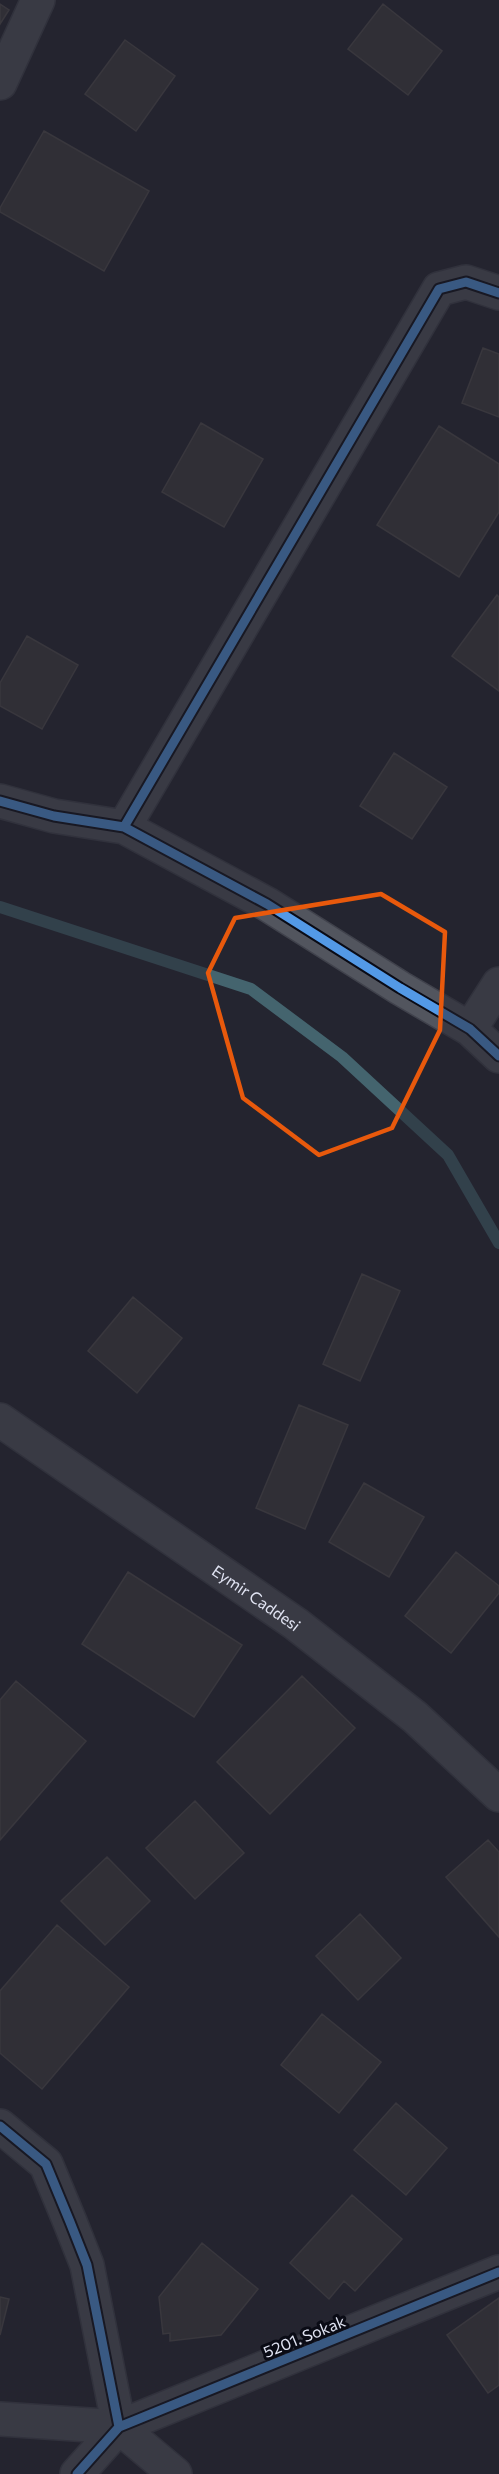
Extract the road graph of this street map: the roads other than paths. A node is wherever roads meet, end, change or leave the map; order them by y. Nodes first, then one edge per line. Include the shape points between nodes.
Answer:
1 (38, 0) edge
2 (0, 83) edge
3 (499, 293) edge
4 (0, 801) edge
5 (124, 827) junction
6 (499, 984) edge
7 (470, 1029) junction
8 (499, 1056) edge
9 (0, 1420) edge
10 (499, 1795) edge
11 (0, 2126) edge
12 (499, 2272) edge
13 (0, 2419) edge
14 (119, 2427) junction
15 (77, 2474) edge
16 (175, 2474) edge

1 - 2 street
3 - 5 street via 466,282 440,289
4 - 5 street via 54,816
5 - 7 street via 267,904
6 - 7 street
7 - 8 street
9 - 10 street, Eymir Caddesi via 296,1624 415,1717
11 - 14 street via 46,2163 70,2222 87,2265
12 - 14 street, 5201. Sokak
13 - 14 street
14 - 15 street
14 - 16 street

